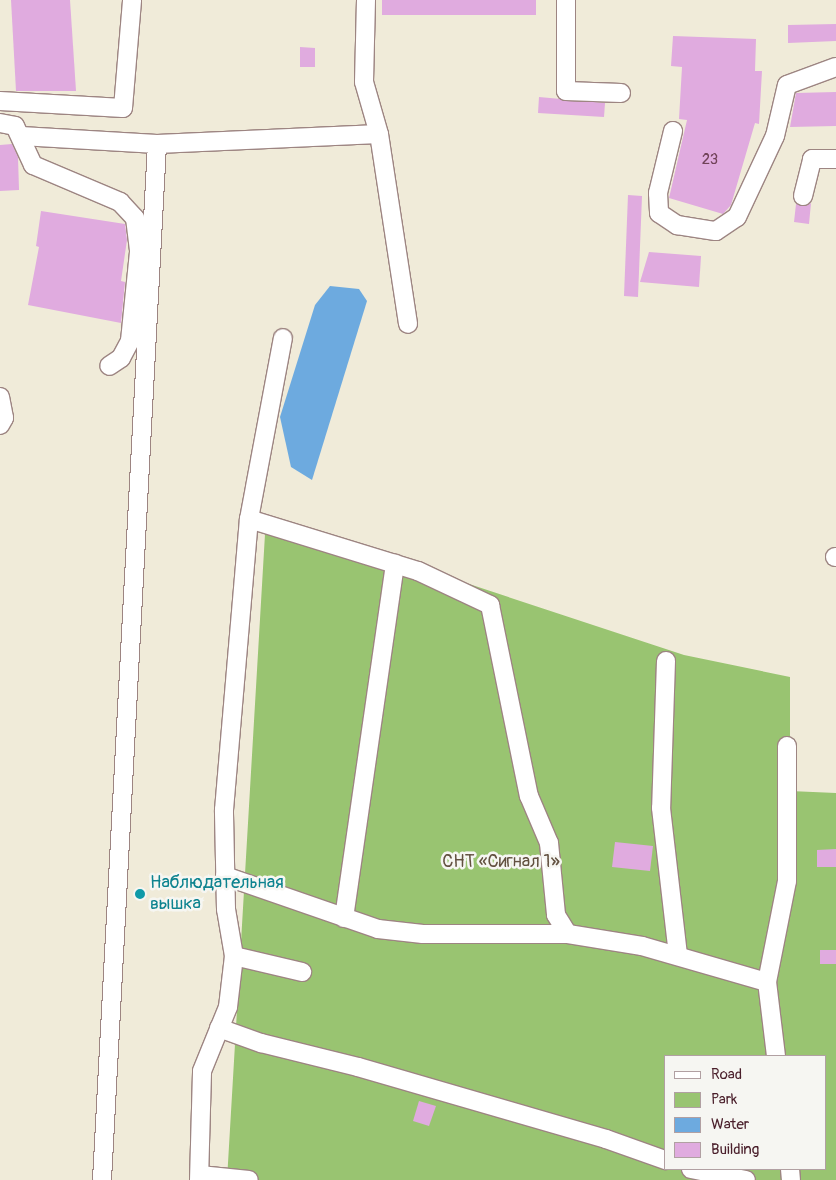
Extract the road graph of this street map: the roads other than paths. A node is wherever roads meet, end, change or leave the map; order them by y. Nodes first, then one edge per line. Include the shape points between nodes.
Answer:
1 (132, 0) edge
2 (366, 0) edge
3 (566, 0) edge
4 (836, 67) edge
5 (621, 92) dead end
6 (0, 101) edge
7 (0, 123) edge
8 (672, 131) dead end
9 (379, 134) junction
10 (21, 136) junction
11 (157, 144) junction
12 (836, 159) edge
13 (802, 196) dead end
14 (408, 324) dead end
15 (283, 338) dead end
16 (109, 366) dead end
17 (0, 397) edge
18 (0, 425) edge
19 (249, 519) junction
20 (396, 564) junction
21 (666, 661) dead end
22 (787, 746) dead end
23 (225, 876) junction
24 (344, 918) junction
25 (568, 934) junction
26 (678, 955) junction
27 (234, 956) junction
28 (302, 972) dead end
29 (767, 982) junction
30 (220, 1028) junction
31 (776, 1055) edge
32 (664, 1160) edge
33 (696, 1170) edge
34 (199, 1178) edge
35 (102, 1180) edge
36 (248, 1180) edge
37 (746, 1180) edge

1 - 6 lane via 123,108
2 - 9 lane via 364,82
3 - 5 lane via 566,90
4 - 8 lane via 787,85 774,136 737,217 716,231 677,225 659,212 658,193
7 - 10 lane via 15,126
9 - 11 lane
9 - 14 lane
10 - 11 lane
10 - 16 lane via 33,165 120,202 135,218 138,252 130,341 121,358
11 - 35 lane
12 - 13 lane via 812,159
15 - 19 lane
17 - 18 lane via 4,418
19 - 20 lane
19 - 23 lane via 224,810
20 - 24 lane
20 - 25 lane via 490,605 529,796 549,843 556,915
21 - 26 lane via 661,808
22 - 29 lane via 787,881
23 - 24 lane
23 - 27 lane via 226,909
24 - 25 lane via 404,933
25 - 26 lane
26 - 29 lane
27 - 28 lane
27 - 30 lane via 228,1007
29 - 31 lane
30 - 32 lane via 261,1044 358,1067 606,1139
30 - 34 lane via 202,1071
33 - 37 lane
34 - 36 lane

